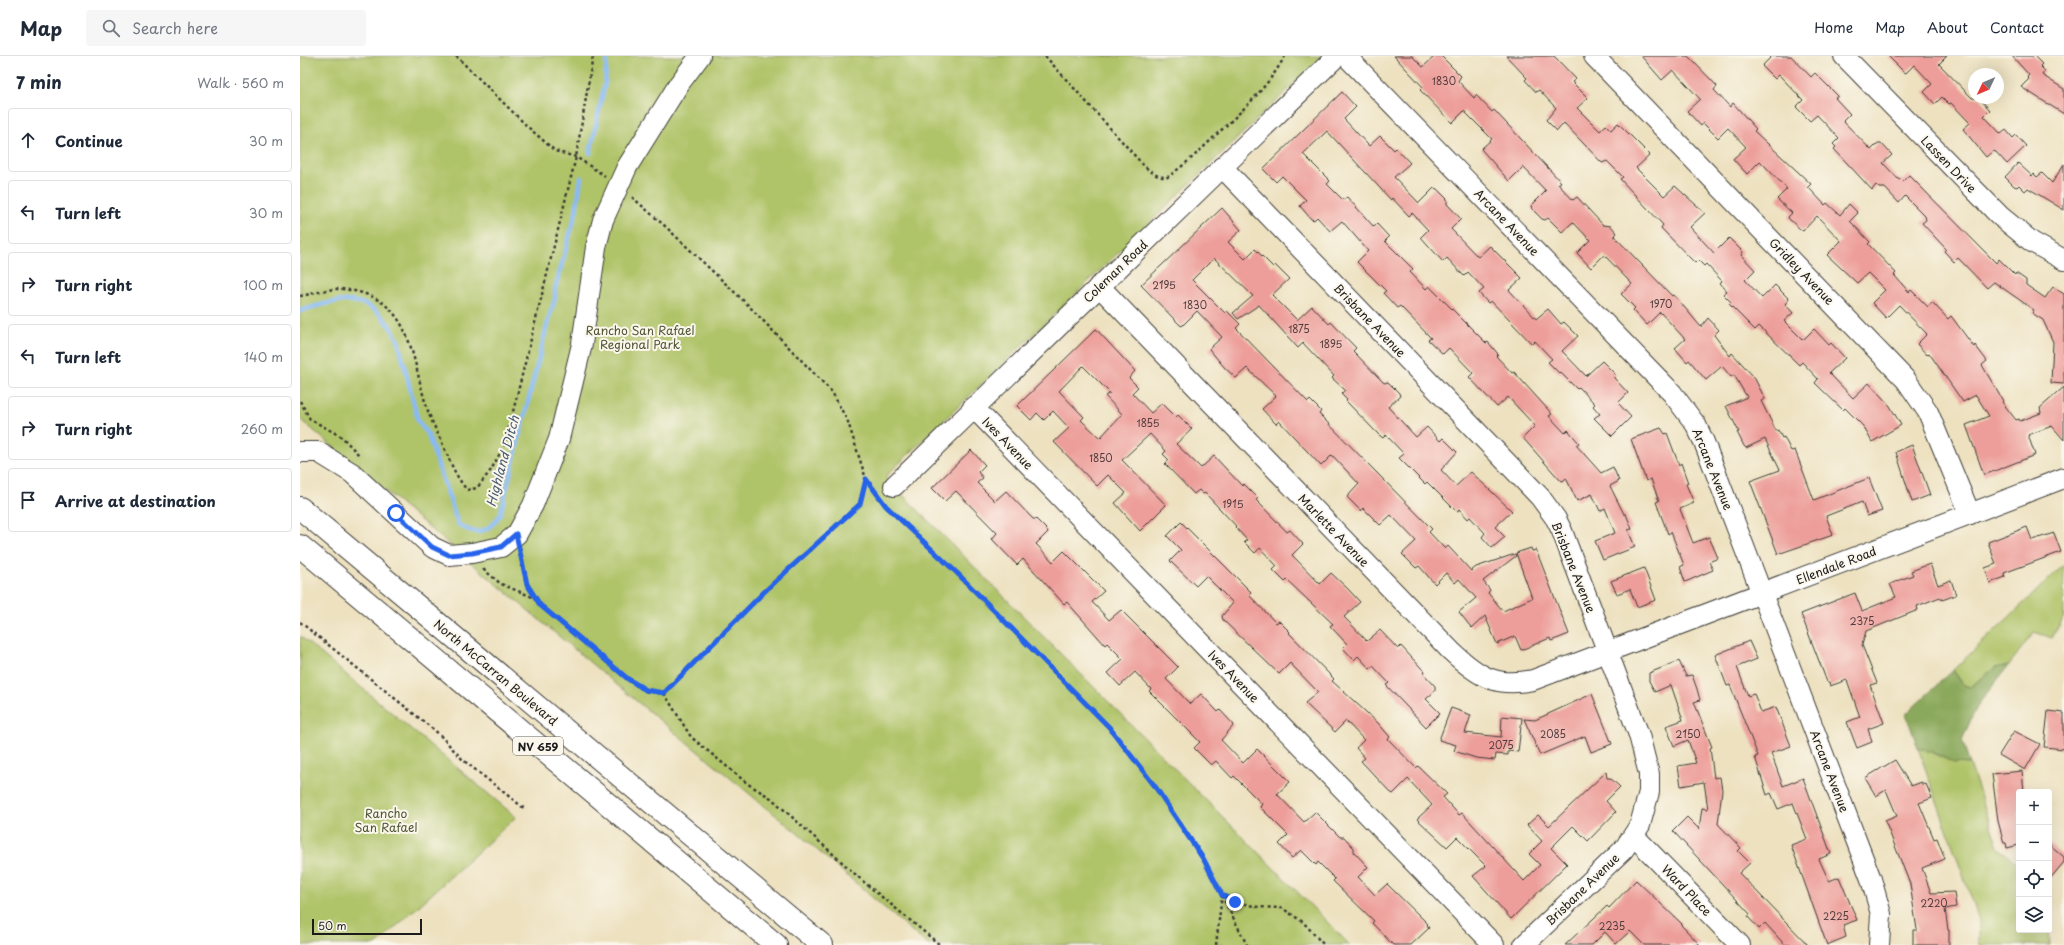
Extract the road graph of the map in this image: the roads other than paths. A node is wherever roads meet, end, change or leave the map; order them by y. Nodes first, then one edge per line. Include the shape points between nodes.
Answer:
1 (700, 56) edge
2 (1337, 56) edge
3 (1346, 56) edge
4 (1594, 56) edge
5 (1844, 56) edge
6 (1222, 167) junction
7 (2064, 260) edge
8 (1099, 286) junction
9 (973, 407) junction
10 (300, 452) edge
11 (2064, 478) edge
12 (894, 486) dead end
13 (300, 508) edge
14 (1970, 514) junction
15 (300, 546) edge
16 (1762, 593) junction
17 (1608, 652) junction
18 (1634, 836) junction
19 (776, 945) edge
20 (822, 945) edge
21 (1494, 945) edge
22 (1524, 945) edge
23 (1740, 945) edge
24 (1879, 945) edge

1 - 10 street via 679,84 627,167 603,220 596,247 582,344 559,439 533,505 516,534 501,547 449,555 432,547 352,473 318,452
2 - 6 street, Coleman Road
3 - 16 street, Arcane Avenue via 1685,409 1704,442
4 - 14 street, Gridley Avenue via 1906,380 1928,412
5 - 7 street, Lassen Drive via 2000,216 2032,242
6 - 8 street, Coleman Road
6 - 17 street, Brisbane Avenue via 1540,497 1562,532
8 - 9 street, Coleman Road
8 - 17 street, Marlette Avenue via 1451,651 1474,671 1492,680 1522,682
9 - 12 street, Coleman Road
9 - 21 street, Ives Avenue
11 - 14 street, Ellendale Road
13 - 20 main road, North McCarran Boulevard / NV 659
14 - 16 street, Ellendale Road
15 - 19 main road, NV 659
16 - 17 street, Ellendale Road
16 - 24 street, Arcane Avenue via 1878,897 1881,914
17 - 18 street, Brisbane Avenue via 1639,734 1649,774 1646,809
18 - 22 street, Brisbane Avenue via 1615,859
18 - 23 street, Ward Place

